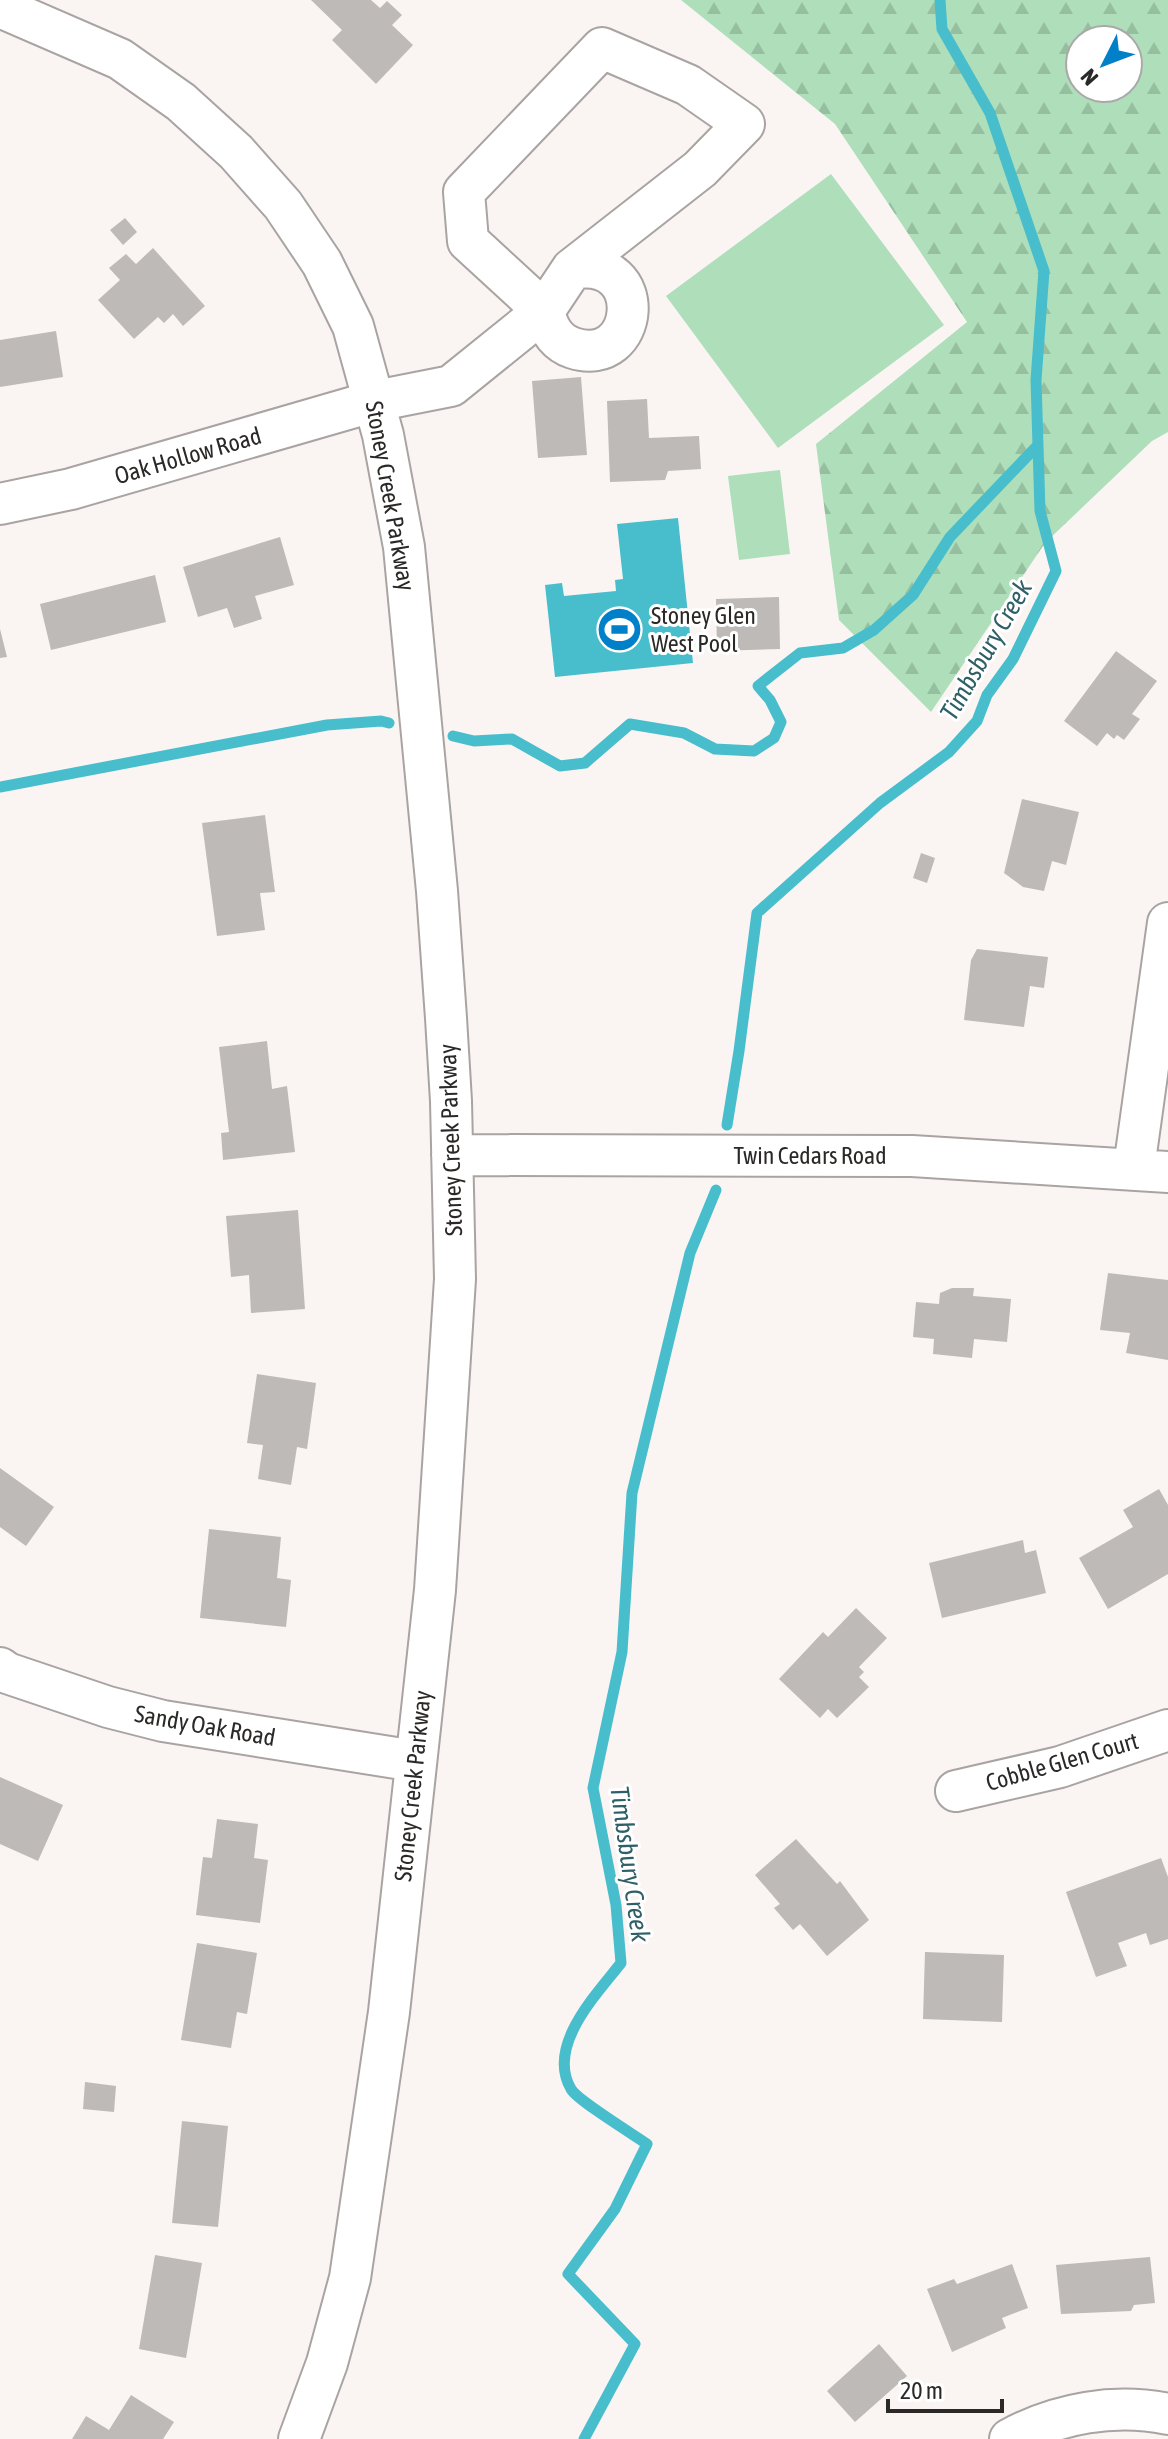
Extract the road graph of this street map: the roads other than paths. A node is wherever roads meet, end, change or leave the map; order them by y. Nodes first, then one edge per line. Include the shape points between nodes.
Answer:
1 (0, 7) edge
2 (572, 269) junction
3 (544, 311) junction
4 (375, 401) junction
5 (0, 504) edge
6 (1168, 923) edge
7 (452, 1155) junction
8 (1151, 1170) edge
9 (0, 1668) edge
10 (1168, 1730) edge
11 (415, 1761) junction
12 (956, 1791) dead end
13 (1168, 2414) edge
14 (299, 2439) edge
15 (1010, 2439) edge

1 - 4 street, Stoney Creek Parkway via 120,59 181,102 236,152 283,205 322,263 353,326
2 - 3 street
2 - 3 street via 599,268 621,284 629,310 619,337 594,350 566,346 547,325
2 - 3 street via 700,169 744,124 688,85 602,48 464,192 468,241
3 - 4 street, Oak Hollow Road via 451,386
4 - 5 street, Oak Hollow Road via 117,477
4 - 7 street, Stoney Creek Parkway via 404,547 437,891
6 - 8 street
7 - 8 street, Twin Cedars Road via 912,1156
7 - 11 street, Stoney Creek Parkway via 455,1279 435,1590
9 - 11 street, Sandy Oak Road via 163,1721
10 - 12 street, Cobble Glen Court via 1060,1767
11 - 14 street, Stoney Creek Parkway via 389,2012 350,2278
13 - 15 street via 1141,2408 1094,2411 1048,2422

